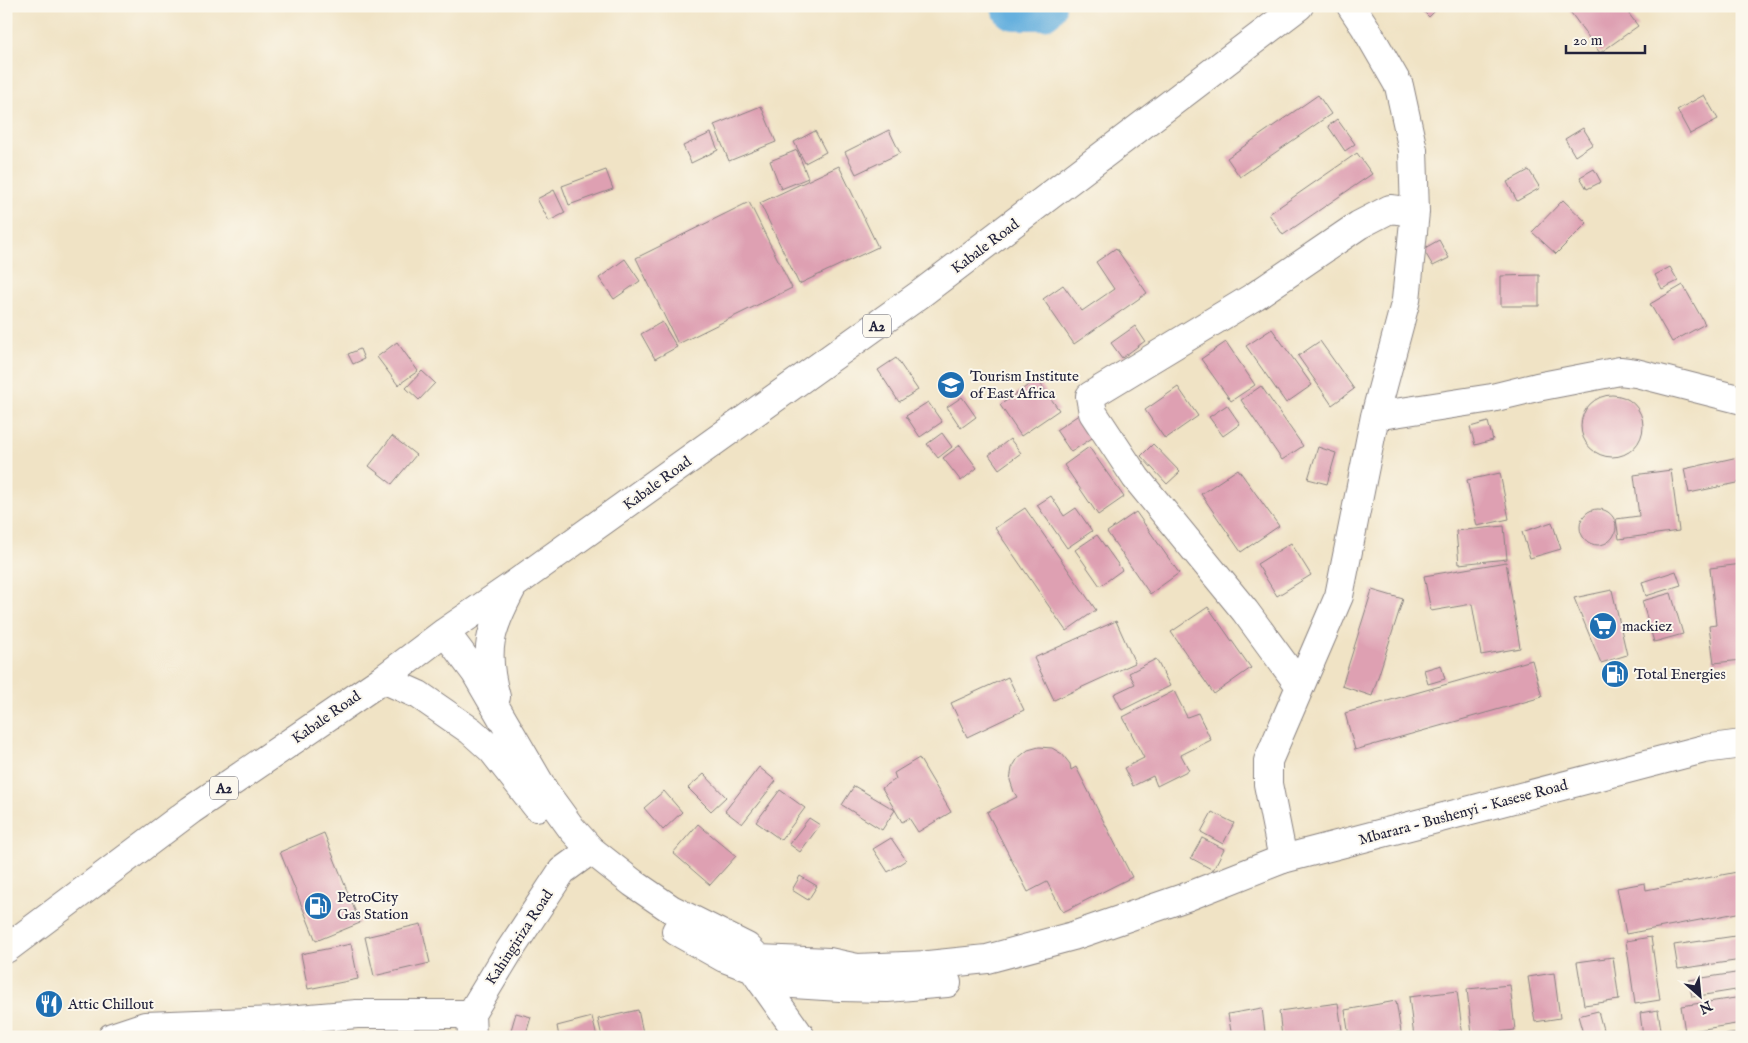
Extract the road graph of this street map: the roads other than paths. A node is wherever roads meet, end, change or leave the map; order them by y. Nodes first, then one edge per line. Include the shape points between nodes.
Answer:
1 (1299, 6) edge
2 (1351, 6) edge
3 (1415, 212) junction
4 (1742, 400) edge
5 (1375, 416) junction
6 (512, 586) junction
7 (445, 632) junction
8 (383, 679) junction
9 (1300, 686) junction
10 (501, 718) junction
11 (1742, 744) edge
12 (586, 854) junction
13 (1283, 859) junction
14 (6, 949) edge
15 (761, 970) junction
16 (471, 1025) edge
17 (112, 1037) edge
18 (801, 1037) edge

1 - 6 main road, Kabale Road / A2 via 920,295
2 - 3 main road via 1399,86 1412,150
3 - 5 main road via 1406,300
3 - 9 main road via 1390,209 1360,224 1255,296 1090,396 1093,413 1136,478 1245,611
4 - 5 main road via 1620,371 1492,398
5 - 9 main road via 1339,596
6 - 7 main road, Kabale Road / A2
6 - 10 main road via 491,633 490,666
7 - 8 main road, Kabale Road / A2
7 - 10 main road via 475,672
8 - 12 main road via 419,695 471,731 492,750 529,798
8 - 14 main road, Kabale Road / A2 via 192,810
9 - 13 main road via 1268,761 1268,784
10 - 12 main road
11 - 13 main road, Mbarara - Bushenyi - Kasese Road via 1704,749
12 - 15 main road via 609,888 660,923 724,958
12 - 16 main road, Kahingiriza Road via 562,871 508,953
13 - 15 main road, Mbarara - Bushenyi - Kasese Road via 1190,896 1112,935 1010,971 949,982 887,988 840,987
15 - 18 main road via 778,1007
16 - 17 main road via 356,1014 276,1022 145,1026

